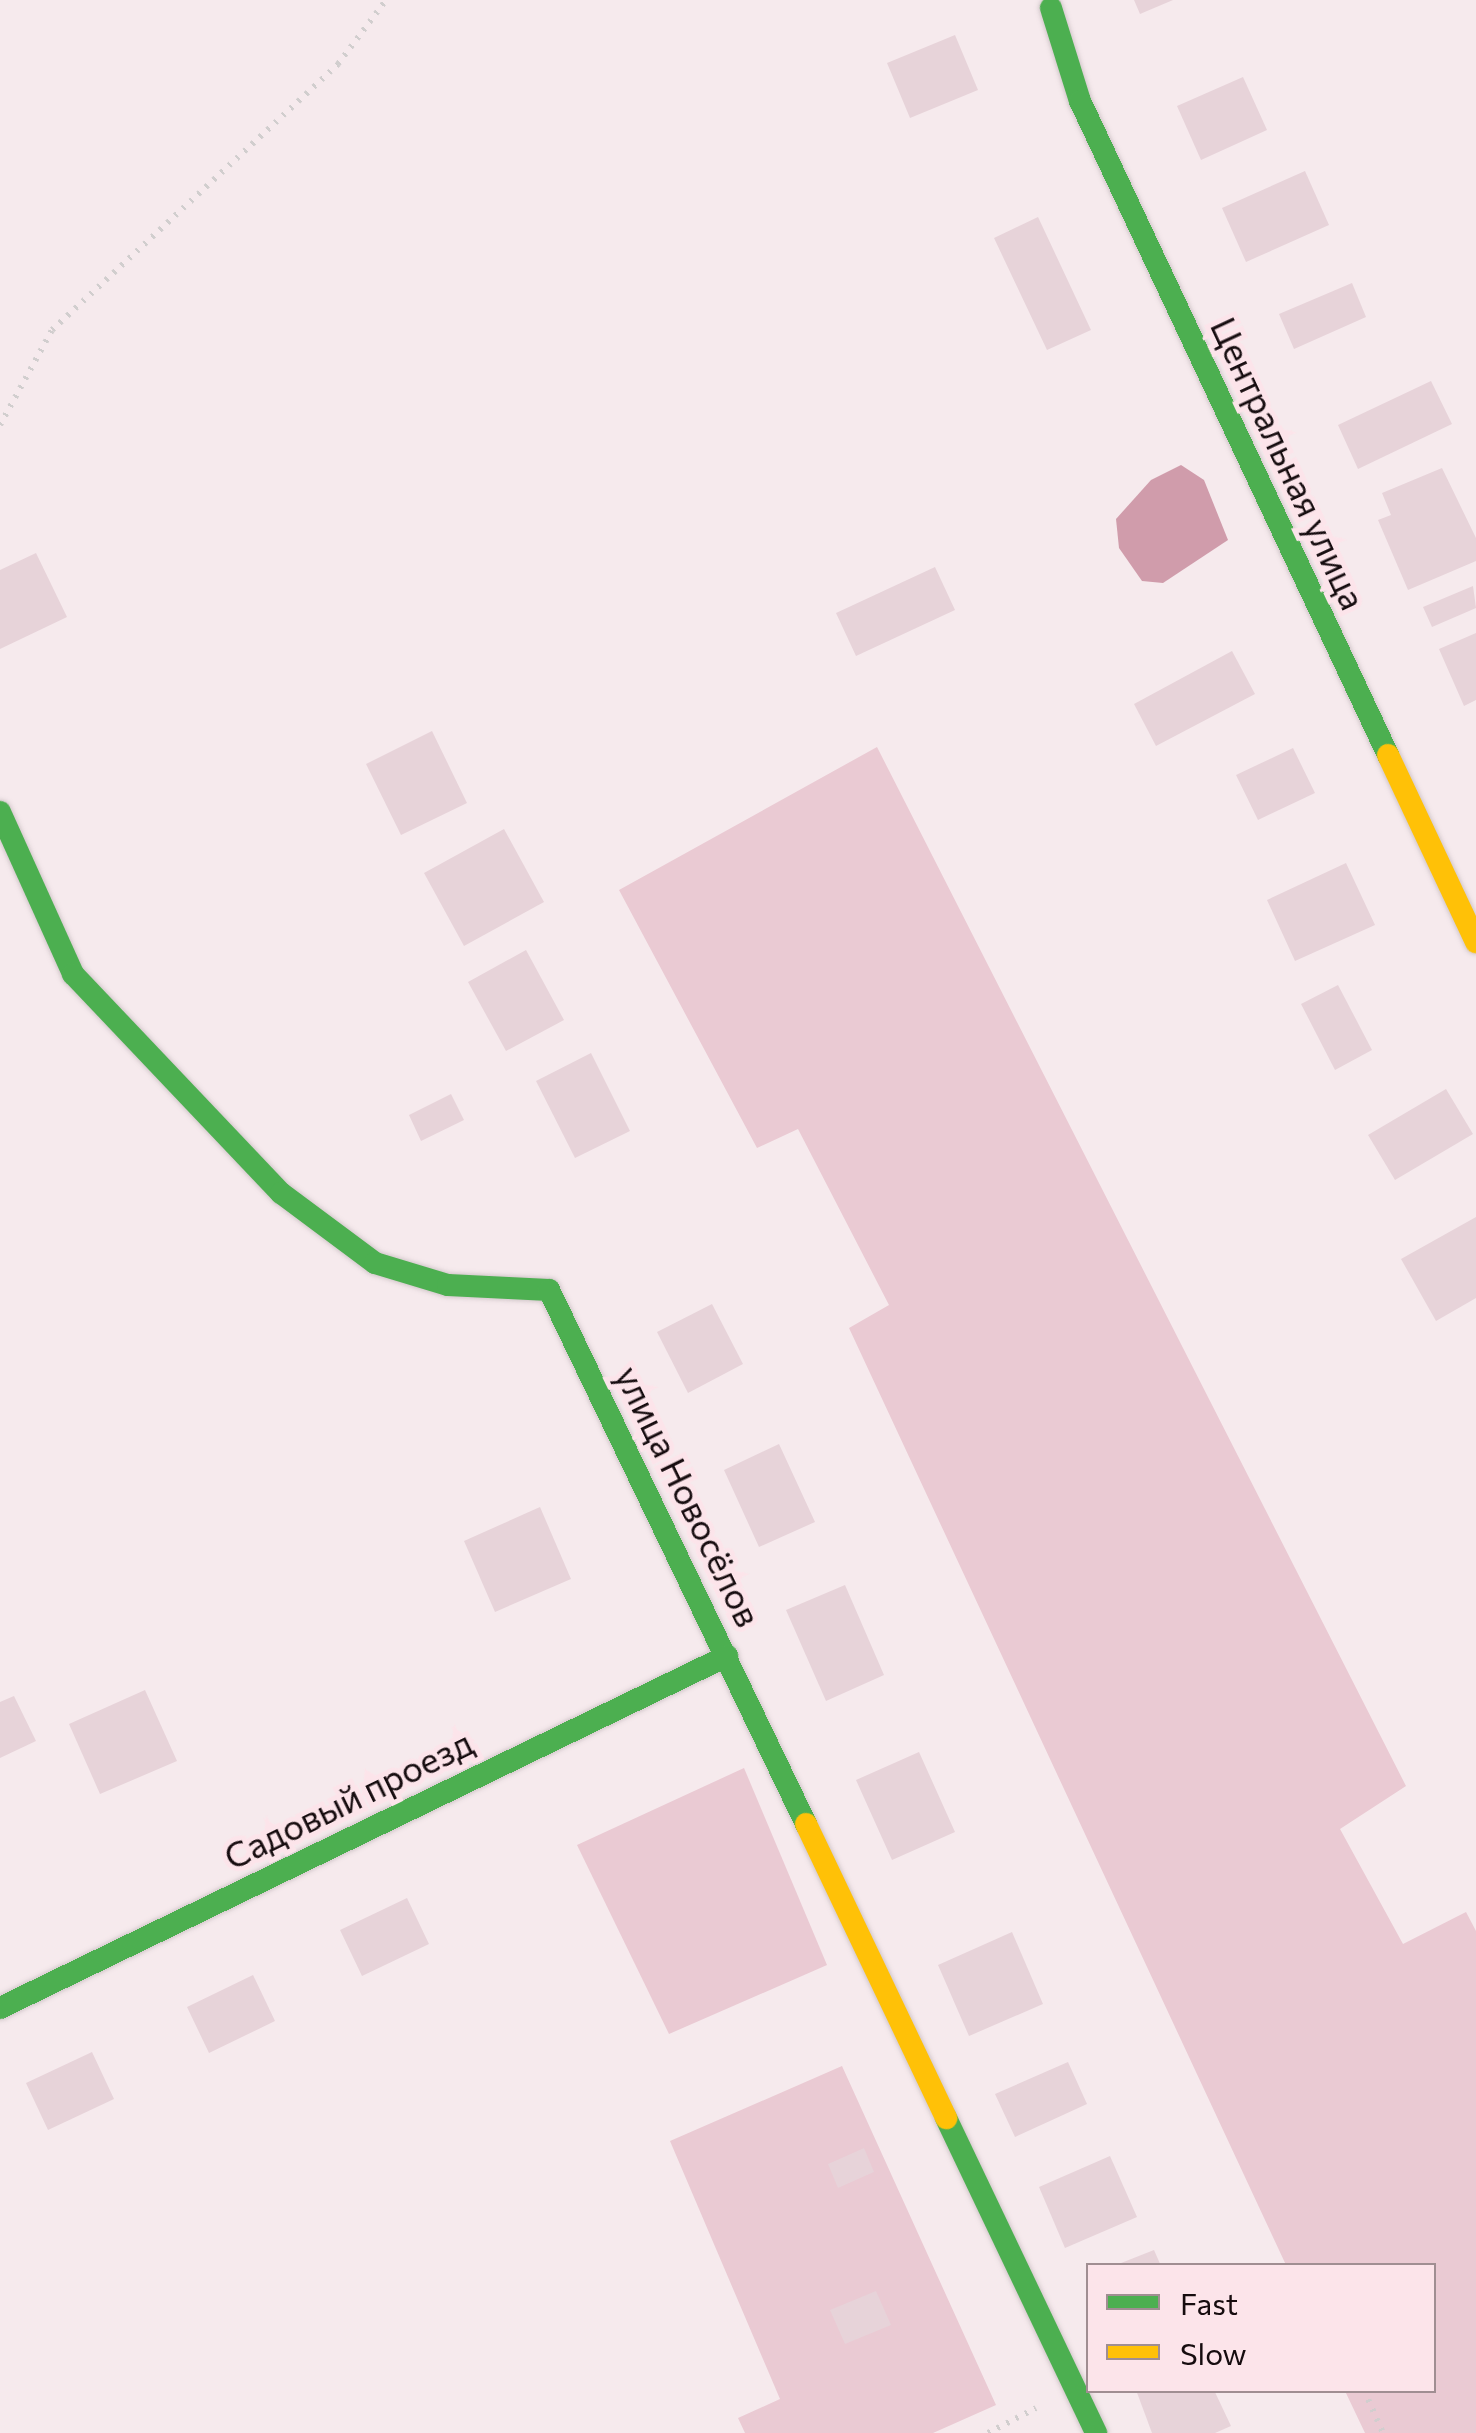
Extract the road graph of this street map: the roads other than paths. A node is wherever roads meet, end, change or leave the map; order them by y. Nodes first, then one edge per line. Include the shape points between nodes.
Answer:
1 (1051, 8) dead end
2 (0, 812) edge
3 (1476, 942) edge
4 (727, 1656) junction
5 (0, 2008) edge
6 (1096, 2433) edge

1 - 3 street, Центральная улица via 1080,101
2 - 4 street, улица Новосёлов via 73,974 281,1193 375,1263 448,1285 548,1290
4 - 5 street, Садовый проезд
4 - 6 street, улица Новосёлов

